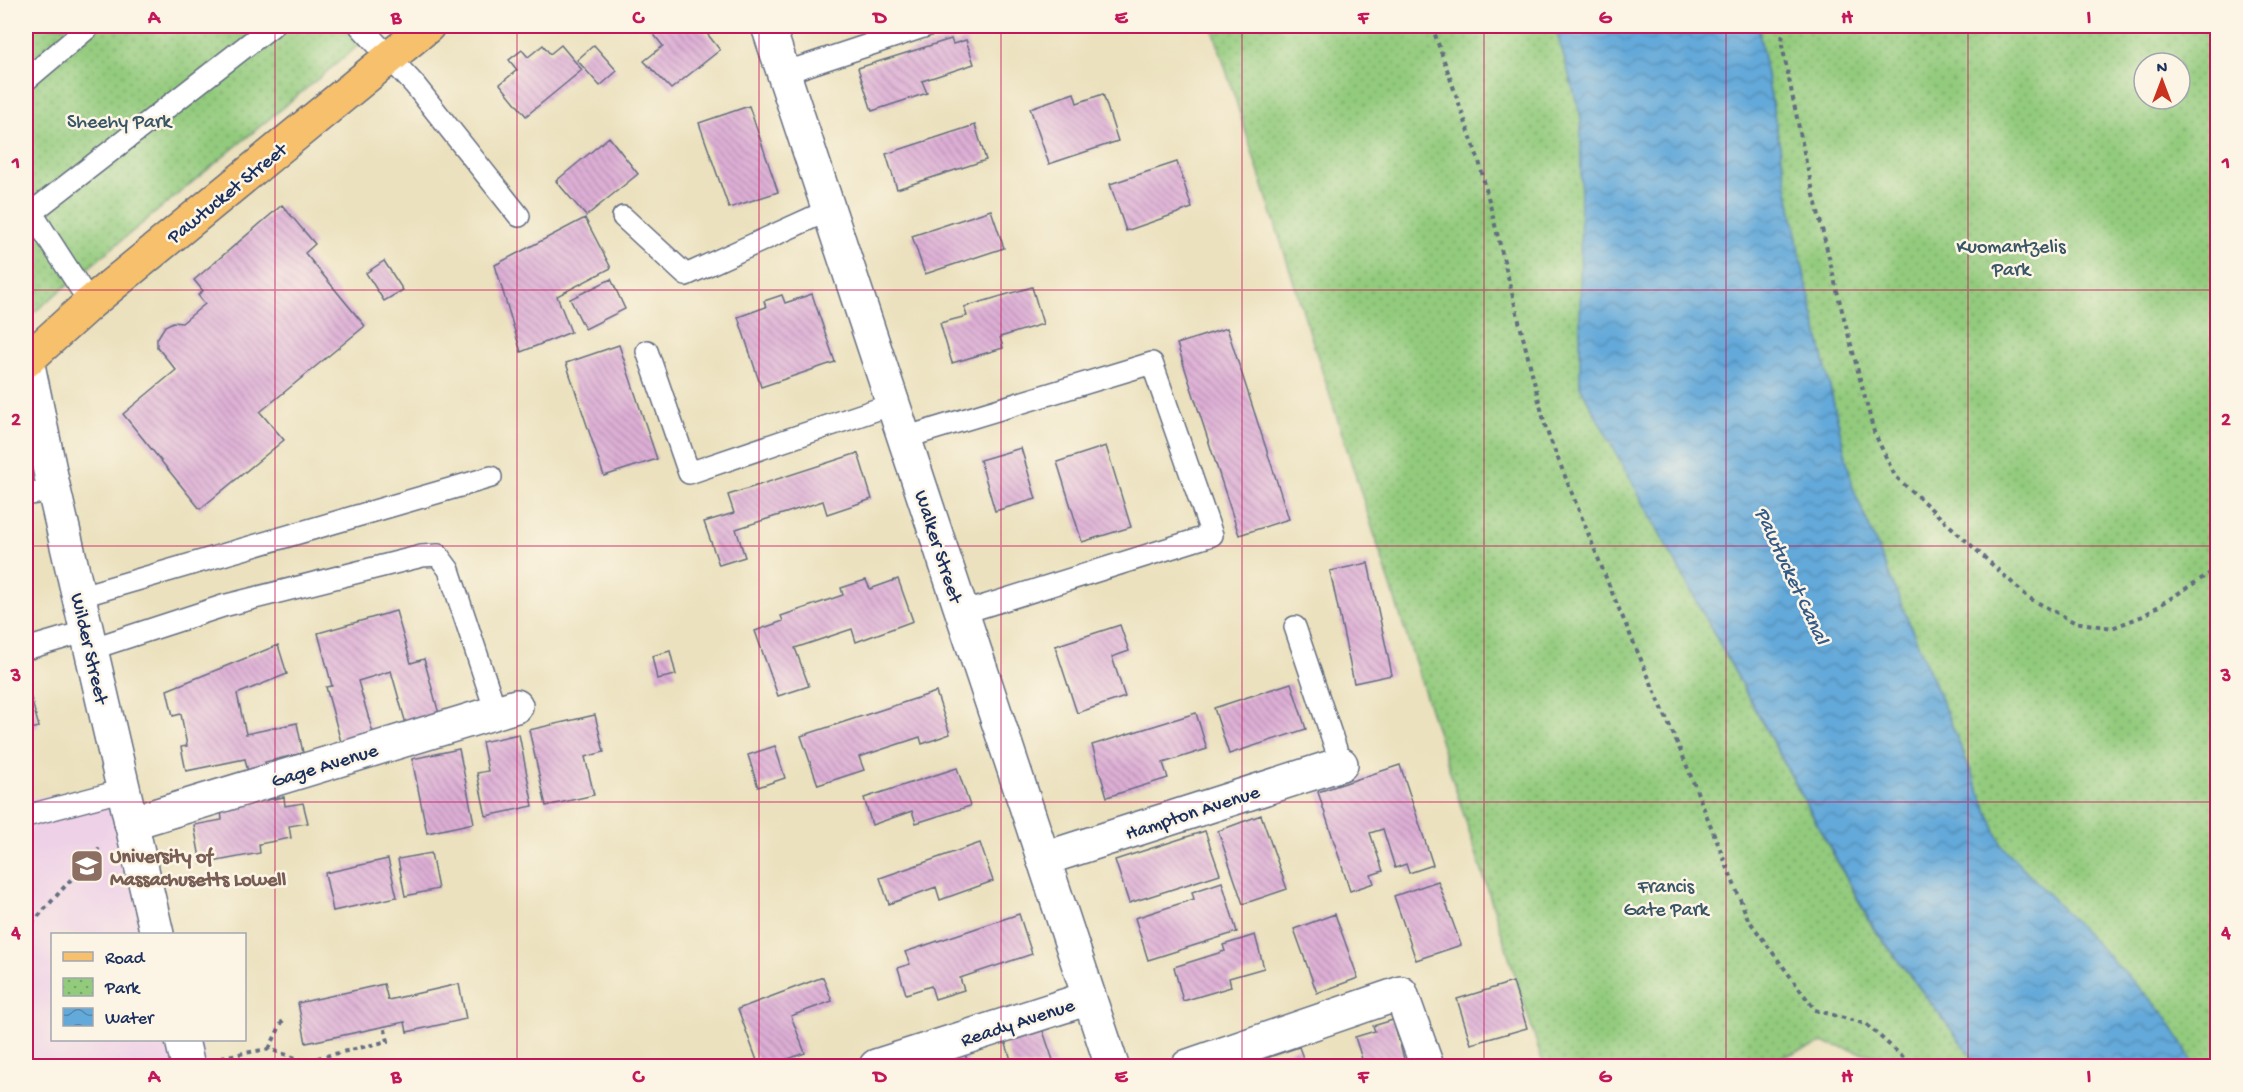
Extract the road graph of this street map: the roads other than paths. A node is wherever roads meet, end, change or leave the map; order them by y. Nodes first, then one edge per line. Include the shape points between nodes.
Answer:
1 (90, 26) edge
2 (272, 26) edge
3 (360, 26) edge
4 (428, 26) edge
5 (768, 26) edge
6 (926, 26) edge
7 (388, 58) junction
8 (784, 73) junction
9 (26, 80) edge
10 (28, 209) edge
11 (829, 210) junction
12 (519, 216) dead end
13 (622, 217) dead end
14 (90, 303) junction
15 (647, 351) dead end
16 (26, 360) edge
17 (893, 404) junction
18 (904, 438) junction
19 (491, 477) dead end
20 (40, 492) edge
21 (78, 597) junction
22 (962, 613) junction
23 (1295, 627) dead end
24 (89, 640) junction
25 (26, 649) edge
26 (506, 709) joint
27 (1341, 764) joint
28 (124, 790) junction
29 (26, 816) edge
30 (118, 832) junction
31 (1043, 859) junction
32 (157, 933) edge
33 (1089, 998) junction
34 (183, 1041) edge
35 (203, 1062) edge
36 (876, 1066) edge
37 (1112, 1066) edge
38 (1188, 1066) edge
39 (1427, 1066) edge

1 - 9 lane
2 - 10 lane
3 - 7 lane
4 - 7 main road, Pawtucket Street
5 - 8 street, Walker Street
6 - 8 lane
7 - 12 lane via 414,84
7 - 14 main road, Pawtucket Street
8 - 11 street, Walker Street
10 - 14 lane
11 - 13 lane via 686,275
11 - 17 street, Walker Street
14 - 16 main road, Pawtucket Street
15 - 17 lane via 689,472
16 - 20 street, Wilder Street
17 - 18 street, Walker Street
18 - 22 street, Walker Street
18 - 22 lane via 1152,363 1212,536
19 - 21 lane
20 - 21 street, Wilder Street
21 - 24 street, Wilder Street
22 - 31 street, Walker Street
23 - 27 lane
24 - 25 lane
24 - 26 lane via 438,555 449,570
24 - 28 street, Wilder Street
26 - 30 street, Gage Avenue
27 - 31 street, Hampton Avenue
28 - 29 lane
28 - 30 street, Wilder Street
30 - 32 street, Wilder Street
31 - 33 street, Walker Street
33 - 36 street, Ready Avenue
33 - 37 street, Walker Street
34 - 35 street
38 - 39 street via 1401,993

